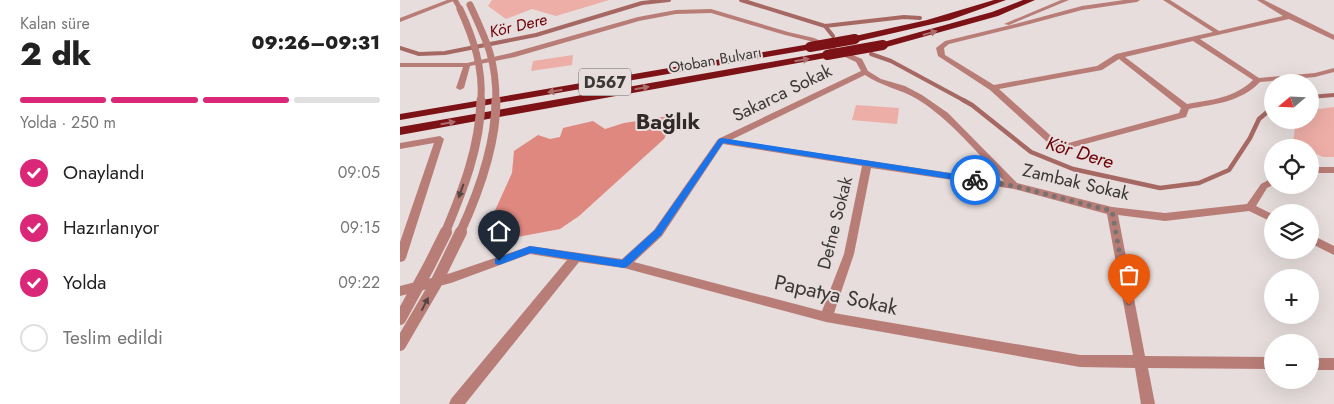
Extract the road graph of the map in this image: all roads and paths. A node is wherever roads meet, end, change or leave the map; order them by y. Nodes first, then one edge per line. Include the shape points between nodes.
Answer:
1 (1002, 0) edge
2 (1031, 0) edge
3 (1066, 0) edge
4 (1137, 0) edge
5 (1166, 0) edge
6 (1260, 0) edge
7 (469, 2) edge
8 (456, 3) edge
9 (1287, 16) junction
10 (400, 20) edge
11 (993, 31) junction
12 (1217, 32) junction
13 (1193, 38) junction
14 (1334, 38) edge
15 (1119, 56) junction
16 (400, 65) edge
17 (467, 65) junction
18 (1334, 70) edge
19 (865, 72) junction
20 (1258, 80) junction
21 (460, 88) dead end
22 (993, 88) junction
23 (1185, 107) junction
24 (400, 117) edge
25 (400, 132) edge
26 (722, 140) junction
27 (400, 146) edge
28 (867, 164) junction
29 (1319, 170) edge
30 (1334, 170) edge
31 (1014, 186) junction
32 (1264, 186) edge
33 (1250, 207) junction
34 (1112, 211) junction
35 (1264, 214) edge
36 (1319, 243) edge
37 (1334, 251) edge
38 (576, 257) junction
39 (400, 258) edge
40 (624, 264) junction
41 (400, 291) edge
42 (826, 317) junction
43 (400, 319) edge
44 (400, 346) edge
45 (1140, 362) junction
46 (1264, 364) edge
47 (1319, 364) edge
48 (1334, 364) edge
49 (456, 404) edge
50 (1148, 404) edge

1 -> 24 highway, Otoban Bulvarı / D567, bridge via 910,28 855,39
25 -> 2 highway, Otoban Bulvarı / D567, bridge via 883,45 995,14
3 - 11 street
4 - 11 street via 1082,8
5 - 12 street
6 - 9 street
44 -> 7 street, bridge via 423,309 466,221 489,154 497,98 496,75 492,55
8 - 10 street
8 -> 43 street, bridge via 480,66 482,85 478,136 450,222
9 - 12 street
9 - 14 street
11 - 22 street via 947,42 940,48 942,56
12 - 13 street
13 - 15 street
13 - 20 street
15 - 22 street via 1099,68
15 - 23 street
16 - 17 street
17 - 19 street via 638,19 676,12 711,11 812,39 859,61
17 - 21 street
18 - 20 street via 1316,75
19 - 26 street, Sakarca Sokak
19 - 31 street via 878,81 920,97 945,115
20 - 23 street via 1250,90 1225,100
22 - 23 street via 1059,148 1183,115
26 - 28 street, Zambak Sokak
26 - 40 street, Sakarca Sokak via 658,233
27 - 39 street via 440,140
28 - 31 street, Zambak Sokak
28 - 42 street, Defne Sokak via 849,254
29 - 30 street
31 - 34 street, Zambak Sokak
32 - 33 street
33 - 34 street, Zambak Sokak via 1165,216
33 - 35 street
34 - 45 street
36 - 37 street
38 - 40 street, Papatya Sokak
38 - 41 street, Papatya Sokak via 530,250 451,278
38 - 49 street
40 - 42 street, Papatya Sokak
42 - 45 street, Papatya Sokak via 1080,361
45 - 46 street, Papatya Sokak
45 - 50 street
47 - 48 street

